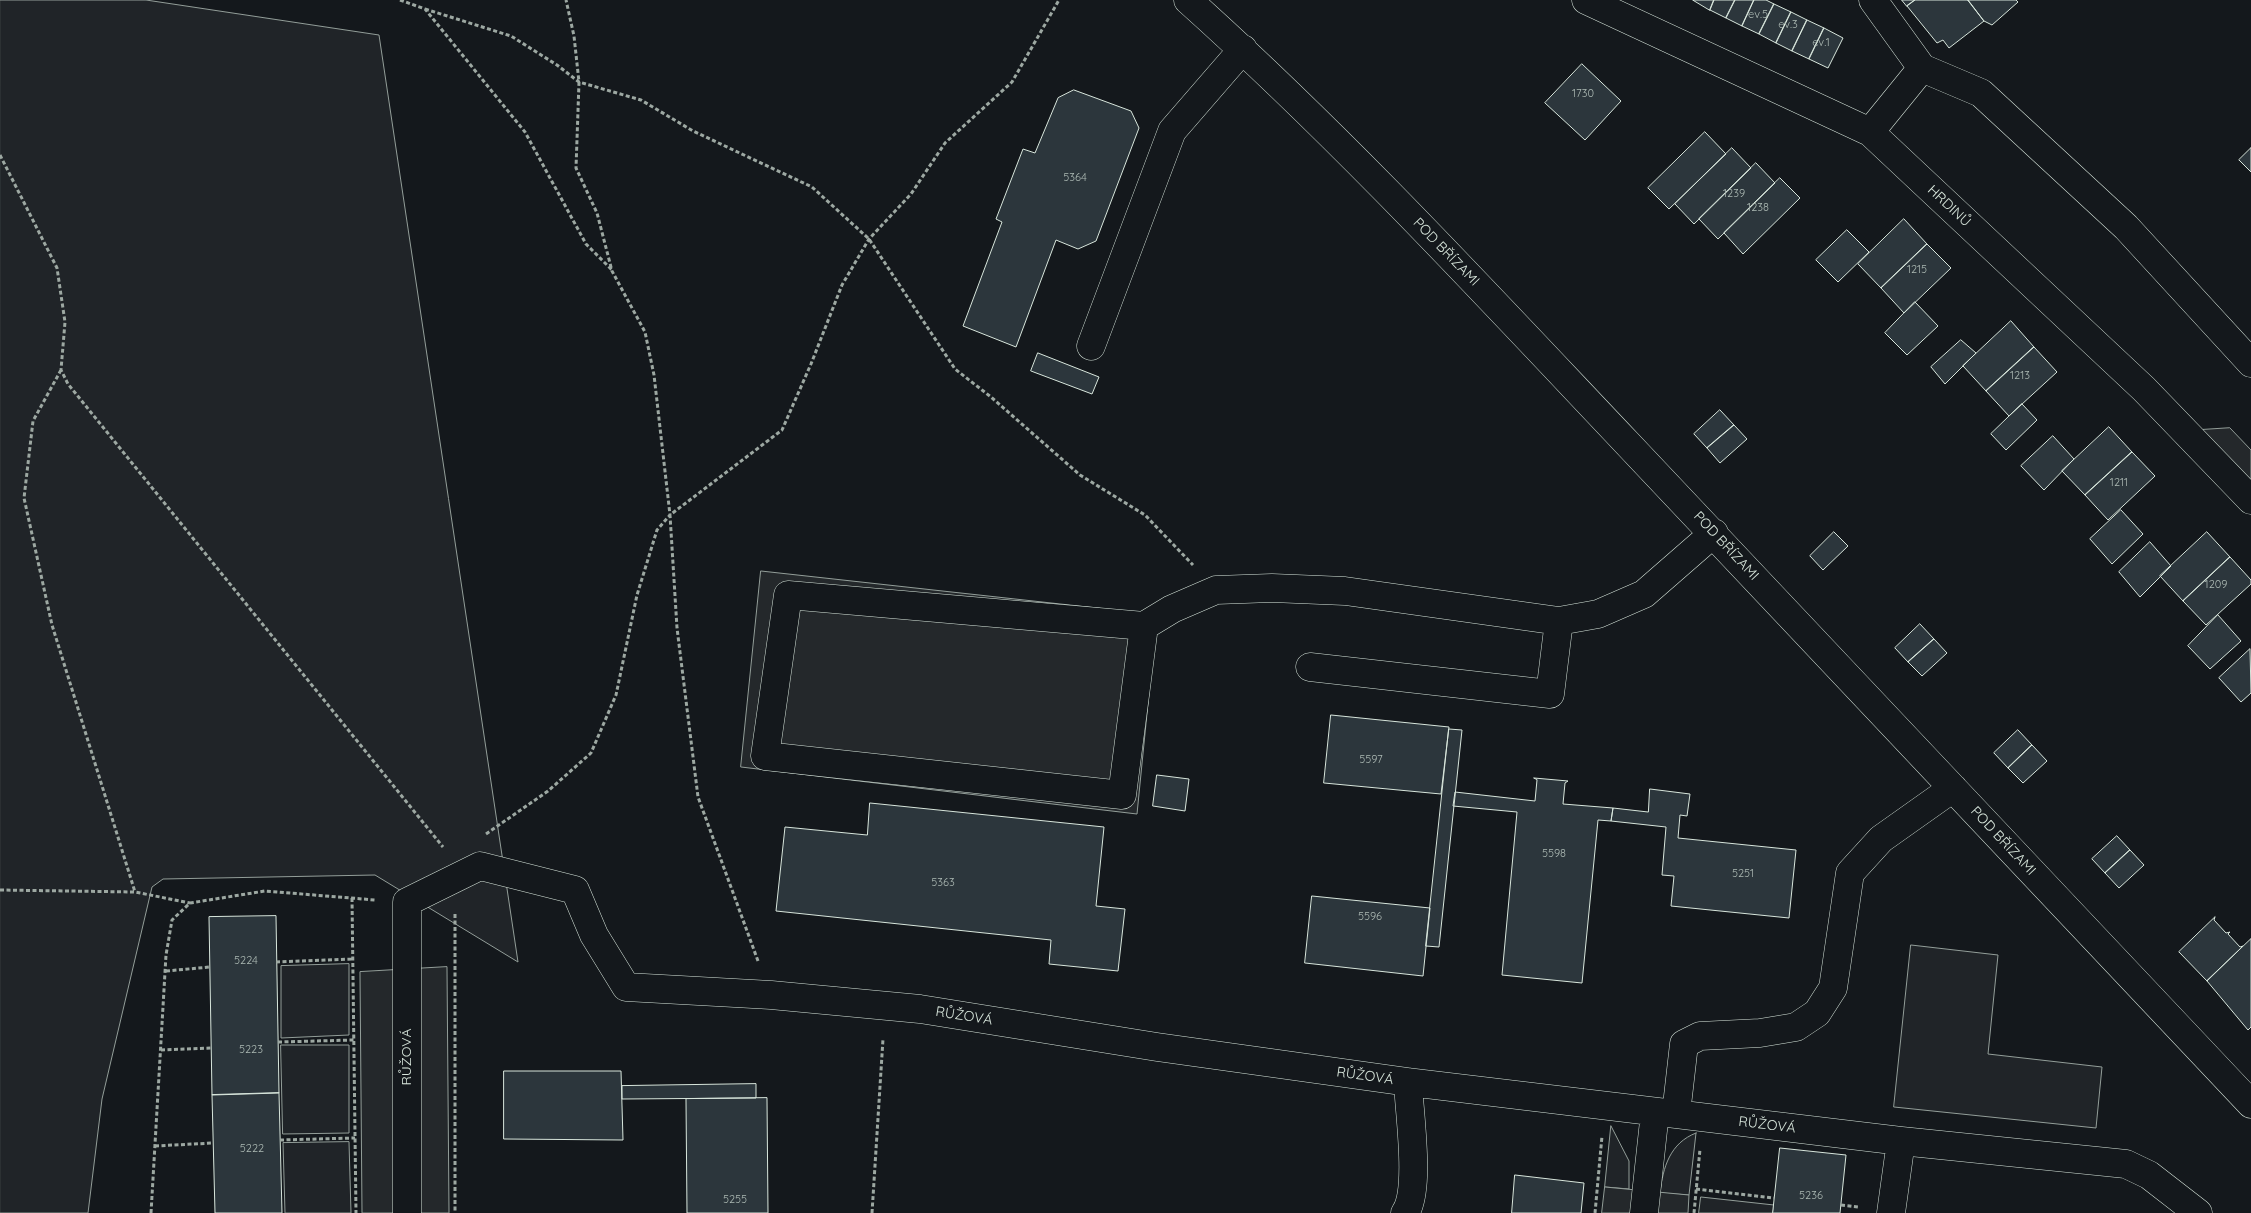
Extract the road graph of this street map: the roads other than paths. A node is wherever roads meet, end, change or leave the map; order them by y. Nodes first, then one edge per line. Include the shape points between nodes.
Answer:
1 (1188, 0) edge
2 (1586, 0) edge
3 (1872, 0) edge
4 (1243, 49) junction
5 (1922, 68) junction
6 (1870, 132) junction
7 (1091, 346) dead end
8 (2251, 363) edge
9 (2251, 500) edge
10 (1714, 533) junction
11 (1558, 621) junction
12 (1144, 626) junction
13 (1310, 667) dead end
14 (1954, 788) junction
15 (1408, 1082) junction
16 (2251, 1104) edge
17 (1666, 1113) junction
18 (1901, 1141) junction
19 (407, 1213) edge
20 (1404, 1213) edge
21 (1644, 1213) edge
22 (1891, 1213) edge
23 (2198, 1213) edge

1 - 4 street, POD BŘÍZAMI
2 - 6 street, HRDINŮ
3 - 5 street
4 - 7 street via 1172,131
4 - 10 street, POD BŘÍZAMI via 1376,178
5 - 6 street
5 - 8 street via 1981,93 2126,226
6 - 9 street, HRDINŮ via 2144,389
10 - 11 street via 1644,594 1598,614
10 - 14 street, POD BŘÍZAMI
11 - 12 street via 1345,591 1272,588 1216,590 1172,609
11 - 13 street via 1550,694
12 - 12 street via 788,594 765,756 1122,794
14 - 16 street, POD BŘÍZAMI
14 - 17 street via 1881,839 1850,873 1833,988 1817,1013 1796,1027 1760,1033 1700,1036 1684,1044
15 - 17 street, RŮŽOVÁ
15 - 19 street, RŮŽOVÁ via 1157,1047 920,1009 771,995 626,987 594,935 576,890 480,866 407,902
15 - 20 street via 1414,1182
17 - 18 street, RŮŽOVÁ
17 - 21 street
18 - 22 street
18 - 23 street, RŮŽOVÁ via 2126,1164 2150,1175

